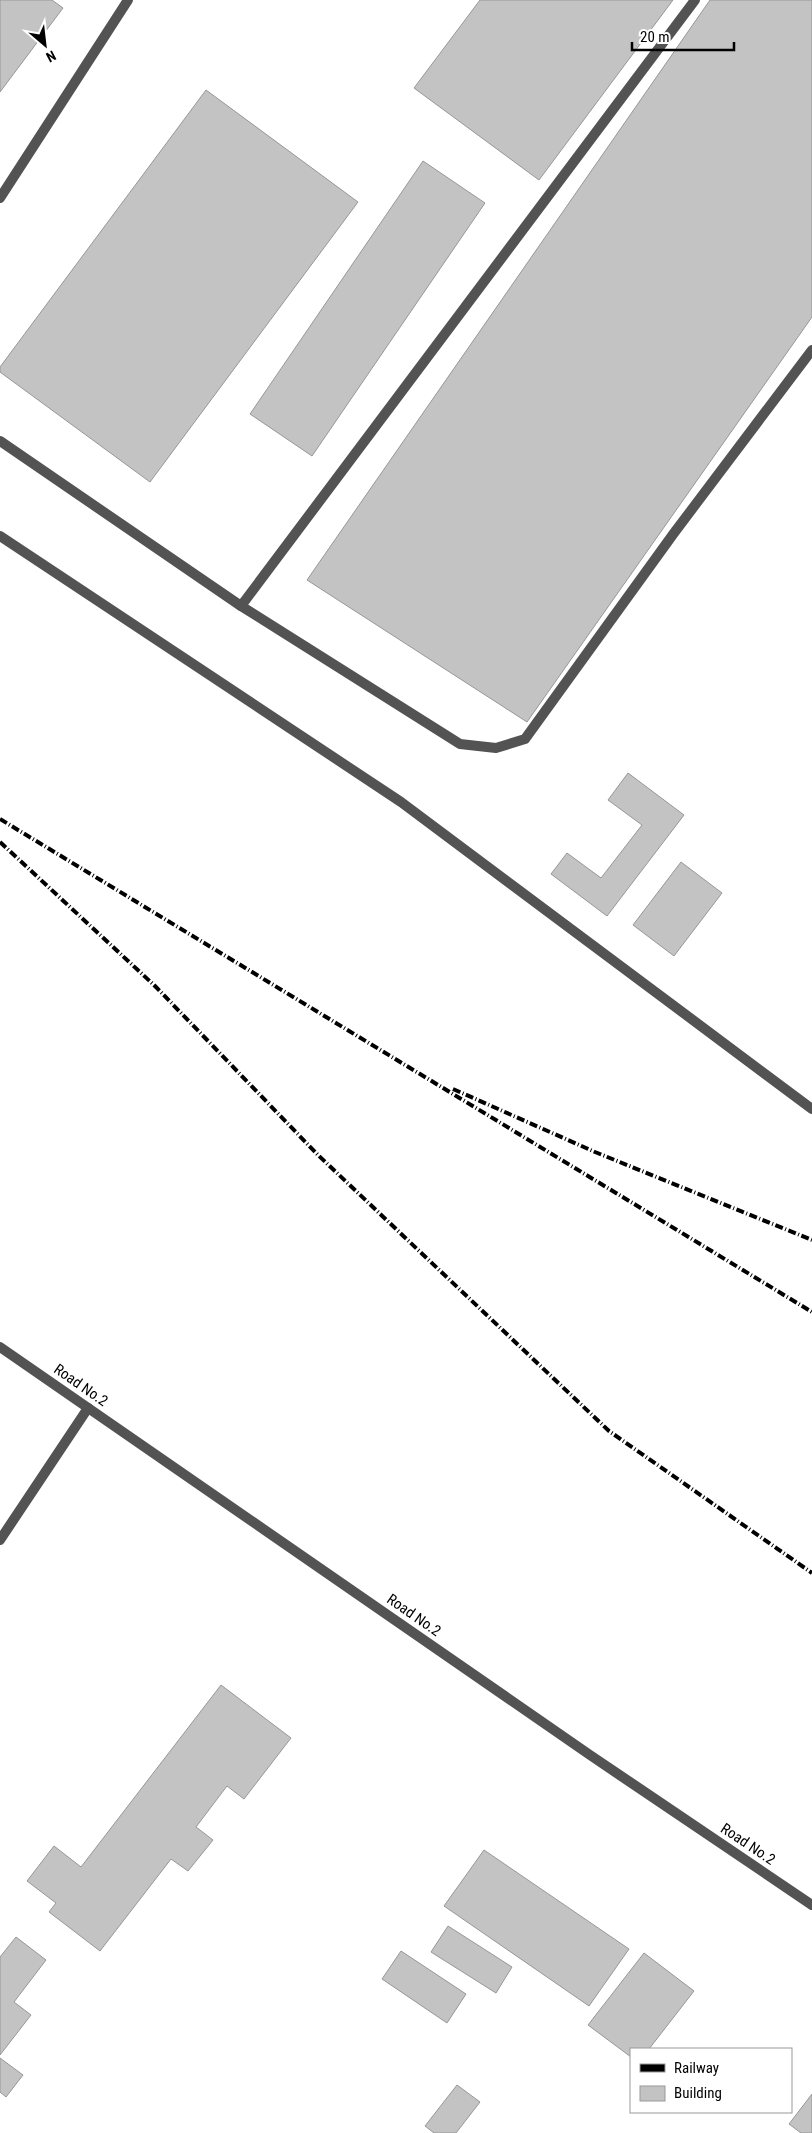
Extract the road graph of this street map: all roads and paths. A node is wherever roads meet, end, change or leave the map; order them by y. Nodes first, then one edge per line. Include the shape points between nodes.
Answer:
1 (128, 0) edge
2 (696, 0) edge
3 (0, 198) edge
4 (812, 350) edge
5 (0, 441) edge
6 (0, 536) edge
7 (242, 606) junction
8 (812, 1108) edge
9 (0, 1347) edge
10 (88, 1408) junction
11 (0, 1540) edge
12 (812, 1905) edge

1 - 3 lane
2 - 7 lane
4 - 7 lane via 674,532 525,739 496,748 460,744
5 - 7 lane
6 - 8 lane via 401,802
9 - 10 lane, Road No.2
10 - 11 lane
10 - 12 lane, Road No.2

